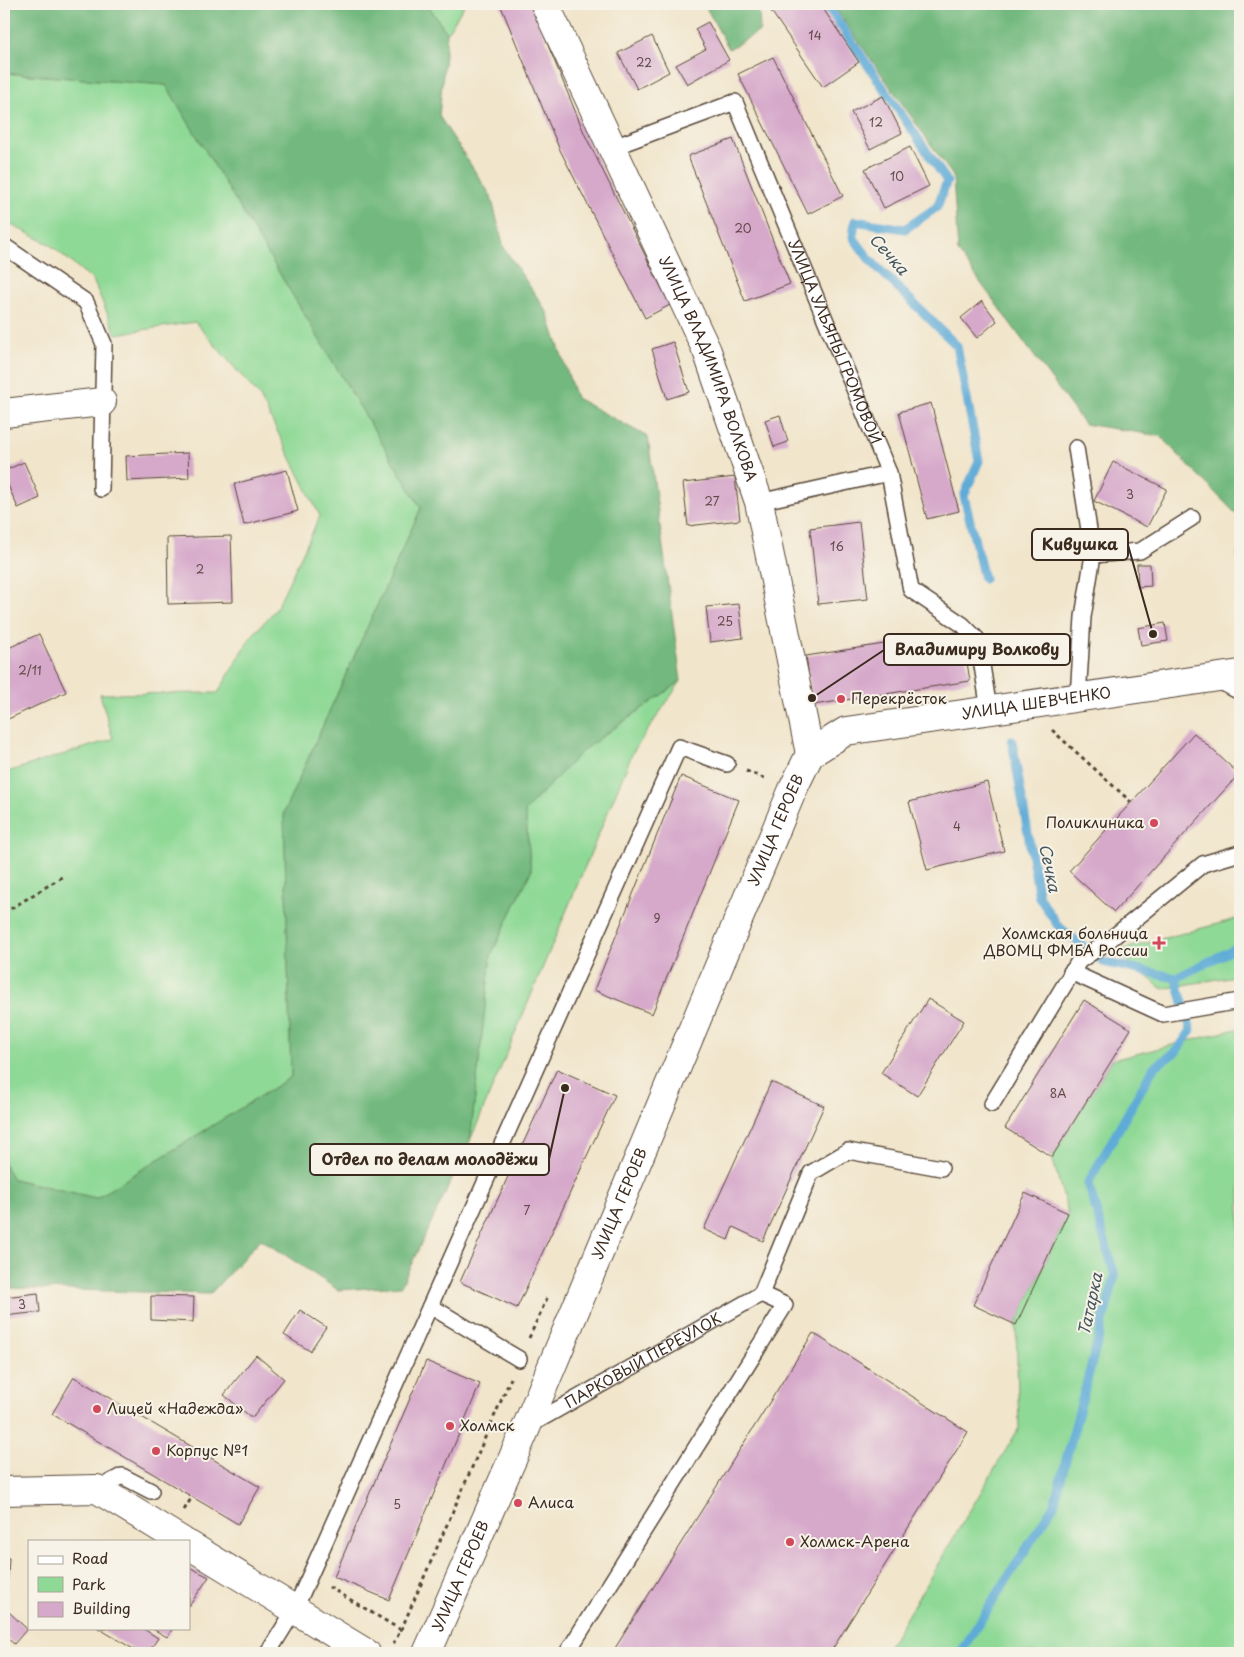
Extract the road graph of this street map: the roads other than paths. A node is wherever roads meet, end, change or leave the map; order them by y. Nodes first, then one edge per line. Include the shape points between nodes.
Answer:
1 (545, 4) edge
2 (611, 148) junction
3 (4, 246) edge
4 (102, 402) junction
5 (4, 413) edge
6 (1076, 448) dead end
7 (889, 473) junction
8 (101, 490) dead end
9 (759, 502) junction
10 (1192, 518) dead end
11 (1093, 555) junction
12 (1240, 674) edge
13 (1213, 678) junction
14 (1240, 692) edge
15 (1078, 698) junction
16 (990, 710) junction
17 (810, 754) junction
18 (726, 764) road end
19 (1240, 853) edge
20 (1075, 966) junction
21 (1234, 1002) edge
22 (992, 1104) dead end
23 (940, 1168) dead end
24 (761, 1294) junction
25 (430, 1306) junction
26 (519, 1359) dead end
27 (526, 1428) junction
28 (97, 1489) junction
29 (4, 1491) edge
30 (151, 1491) dead end
31 (180, 1540) edge
32 (190, 1545) edge
33 (295, 1609) junction
34 (268, 1653) edge
35 (366, 1653) edge
36 (427, 1653) edge
37 (567, 1653) edge

1 - 2 street, УЛИЦА ВЛАДИМИРА ВОЛКОВА
2 - 7 lane, УЛИЦА УЛЬЯНЫ ГРОМОВОЙ via 735,102
2 - 9 street, УЛИЦА ВЛАДИМИРА ВОЛКОВА via 707,351
3 - 4 lane via 86,302 104,344
4 - 5 street
4 - 8 lane
6 - 11 lane
7 - 9 lane
7 - 16 lane, УЛИЦА УЛЬЯНЫ ГРОМОВОЙ via 911,590 963,625 978,640
9 - 17 street, УЛИЦА ВЛАДИМИРА ВОЛКОВА
10 - 11 lane via 1140,550
11 - 15 lane via 1083,617
12 - 13 street, УЛИЦА ШЕВЧЕНКО
13 - 14 lane
13 - 15 street, УЛИЦА ШЕВЧЕНКО
15 - 16 street, УЛИЦА ШЕВЧЕНКО
16 - 17 street, УЛИЦА ШЕВЧЕНКО via 846,731
17 - 27 street, УЛИЦА ГЕРОЕВ
18 - 25 lane via 679,747
19 - 20 lane via 1203,864
20 - 21 lane via 1163,1014
20 - 22 lane
23 - 24 lane via 848,1151 810,1173
24 - 27 lane, ПАРКОВЫЙ ПЕРЕУЛОК
24 - 37 lane via 785,1305
25 - 26 lane
25 - 33 lane
27 - 36 street, УЛИЦА ГЕРОЕВ
28 - 29 street
28 - 30 lane via 122,1476
28 - 31 street
32 - 33 street
33 - 34 lane
33 - 35 street

